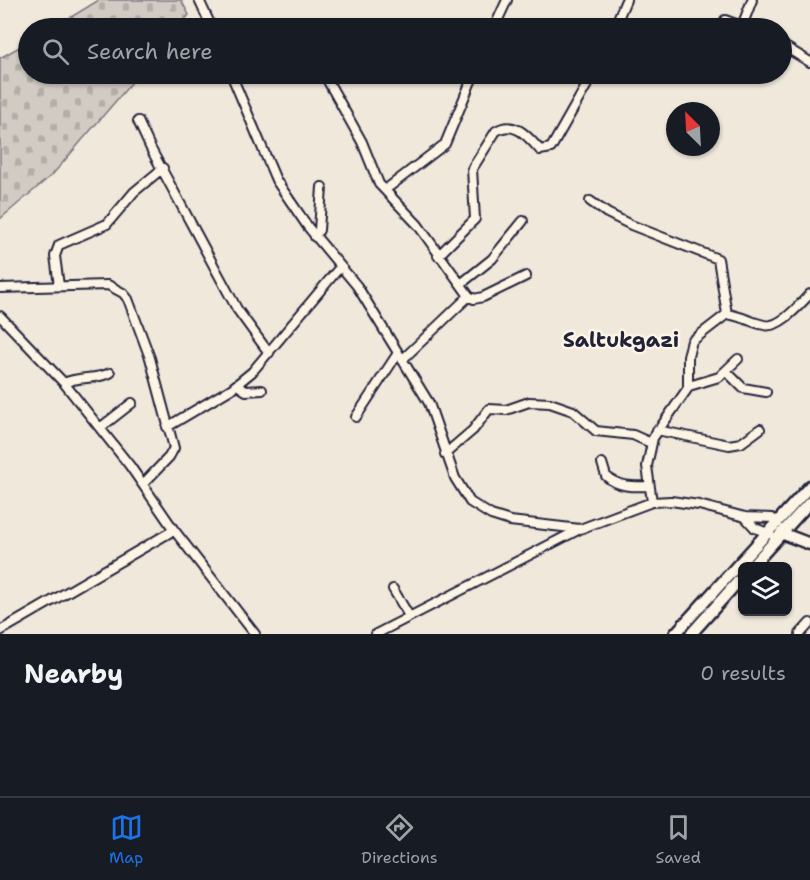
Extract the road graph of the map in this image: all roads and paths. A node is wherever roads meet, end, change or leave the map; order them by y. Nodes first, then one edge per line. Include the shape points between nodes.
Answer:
1 (199, 0) edge
2 (507, 0) edge
3 (626, 0) edge
4 (752, 0) edge
5 (207, 18) edge
6 (499, 18) edge
7 (618, 18) edge
8 (747, 18) edge
9 (792, 51) edge
10 (810, 62) edge
11 (235, 84) edge
12 (330, 84) edge
13 (470, 84) edge
14 (587, 84) edge
15 (138, 121) dead end
16 (163, 168) junction
17 (322, 187) dead end
18 (385, 190) junction
19 (590, 201) dead end
20 (523, 221) dead end
21 (315, 237) junction
22 (438, 256) junction
23 (340, 267) junction
24 (526, 276) dead end
25 (462, 283) junction
26 (59, 286) junction
27 (0, 288) edge
28 (810, 294) edge
29 (469, 296) junction
30 (727, 314) junction
31 (0, 316) edge
32 (269, 353) junction
33 (400, 356) junction
34 (738, 359) dead end
35 (726, 371) junction
36 (110, 373) dead end
37 (64, 383) junction
38 (237, 385) junction
39 (689, 386) junction
40 (262, 390) dead end
41 (766, 392) dead end
42 (132, 403) dead end
43 (356, 417) dead end
44 (167, 427) junction
45 (100, 428) junction
46 (760, 429) dead end
47 (657, 430) junction
48 (651, 443) junction
49 (445, 454) junction
50 (602, 463) dead end
51 (143, 484) junction
52 (648, 486) junction
53 (810, 486) edge
54 (652, 502) junction
55 (810, 502) edge
56 (745, 517) junction
57 (779, 528) junction
58 (580, 529) junction
59 (174, 530) junction
60 (766, 534) junction
61 (810, 544) edge
62 (755, 562) edge
63 (738, 581) edge
64 (393, 588) dead end
65 (409, 616) junction
66 (810, 623) edge
67 (0, 631) edge
68 (255, 634) edge
69 (376, 634) edge
70 (675, 634) edge
71 (691, 634) edge
72 (800, 634) edge

1 - 5 street
2 - 6 street
3 - 7 street
4 - 8 street
9 - 10 street
11 - 21 street via 276,180
12 - 18 street
13 - 18 street via 445,144
14 - 22 street via 551,148 540,150 534,140 514,127 496,131 472,169 475,219
15 - 16 street
16 - 26 street via 134,192 107,224 56,249
16 - 32 street via 237,309
17 - 21 street
18 - 22 street via 412,218
19 - 30 street via 631,225 715,257 720,264
20 - 25 street via 492,259
21 - 23 street
22 - 25 street
23 - 32 street
23 - 33 street via 357,286
24 - 29 street via 483,297
25 - 29 street
26 - 27 street
26 - 44 street via 108,285 128,299 148,350
28 - 30 street via 769,326
29 - 33 street
30 - 39 street via 692,342 688,356
31 - 37 street
32 - 38 street
33 - 43 street
33 - 49 street via 429,403
34 - 35 street
35 - 39 street
35 - 41 street via 743,388
36 - 37 street
37 - 45 street
38 - 40 street via 246,391
38 - 44 street
39 - 47 street
42 - 45 street
44 - 51 street via 174,452
45 - 51 street
46 - 47 street via 741,443 729,445
47 - 48 street
48 - 49 street via 633,435 596,431 566,407 529,402 511,409 489,409
48 - 52 street
49 - 58 street via 461,490 478,509 510,521
50 - 52 street via 606,476 616,483
51 - 59 street
52 - 54 street
53 - 57 main road
54 - 56 street via 699,505
54 - 58 street
55 - 57 main road
56 - 57 street via 772,518
56 - 60 street
57 - 60 main road
57 - 61 main road
57 - 62 main road
58 - 65 street
59 - 67 street
59 - 68 street
60 - 70 main road
63 - 71 main road
64 - 65 street
65 - 69 street
66 - 72 street

